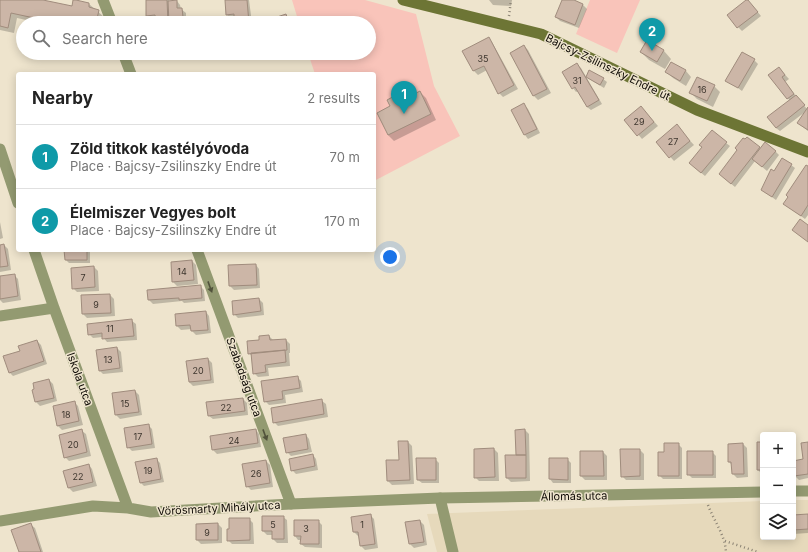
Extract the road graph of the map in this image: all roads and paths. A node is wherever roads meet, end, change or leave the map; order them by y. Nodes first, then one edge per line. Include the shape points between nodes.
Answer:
1 (103, 0) edge
2 (403, 0) edge
3 (109, 16) edge
4 (126, 60) edge
5 (130, 72) edge
6 (0, 149) edge
7 (808, 152) edge
8 (2, 163) edge
9 (16, 198) edge
10 (35, 252) edge
11 (197, 252) edge
12 (54, 308) junction
13 (0, 316) edge
14 (796, 491) edge
15 (808, 491) edge
16 (760, 492) edge
17 (704, 493) junction
18 (440, 498) junction
19 (291, 504) junction
20 (128, 508) junction
21 (0, 521) edge
22 (725, 541) junction
23 (453, 552) edge
24 (726, 552) edge
25 (758, 552) edge

1 - 3 street
2 - 7 main road, Bajcsy-Zsilinszky Endre út via 541,34 697,110
4 - 5 street
6 - 8 street
8 - 9 street
10 - 12 street, Iskola utca
11 -> 19 street, Szabadság utca
12 - 13 street
12 - 20 street, Iskola utca
14 - 15 street
16 - 17 street, Állomás utca
17 - 18 street, Állomás utca
17 - 22 path
18 - 19 street, Vörösmarty Mihály utca
18 - 23 street
19 - 20 street, Vörösmarty Mihály utca via 150,512
20 - 21 street, Vörösmarty Mihály utca via 93,506
22 - 24 path
22 - 25 path

